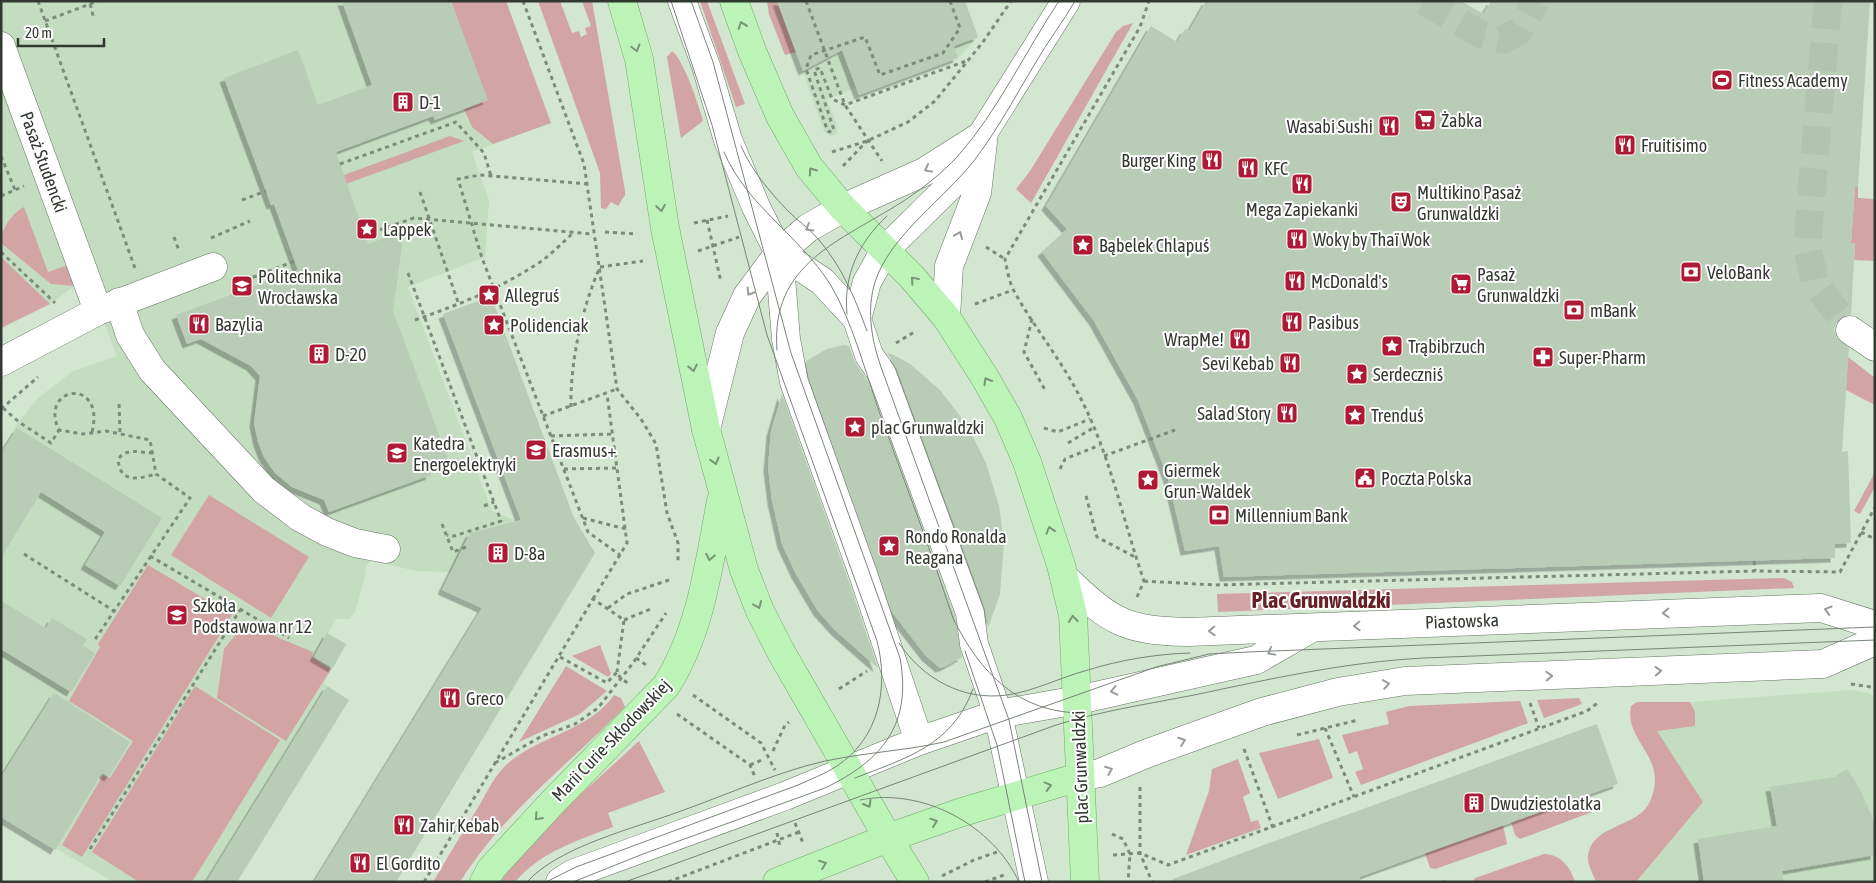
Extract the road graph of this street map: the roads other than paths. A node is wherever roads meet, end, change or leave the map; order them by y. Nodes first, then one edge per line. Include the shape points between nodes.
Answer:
1 (622, 1) edge
2 (682, 1) edge
3 (734, 1) edge
4 (1066, 1) edge
5 (1, 46) edge
6 (984, 134) junction
7 (843, 208) junction
8 (885, 250) junction
9 (779, 253) junction
10 (213, 267) dead end
11 (108, 307) junction
12 (946, 317) junction
13 (857, 320) junction
14 (1850, 330) tunnel mouth
15 (1875, 347) edge
16 (1, 362) edge
17 (706, 430) junction
18 (723, 492) junction
19 (386, 549) dead end
20 (1064, 577) junction
21 (1875, 625) edge
22 (1313, 628) junction
23 (1875, 641) edge
24 (1078, 700) junction
25 (998, 714) junction
26 (919, 741) junction
27 (848, 770) junction
28 (1080, 777) junction
29 (1016, 794) junction
30 (888, 838) junction
31 (926, 880) edge
32 (484, 882) edge
33 (560, 882) edge
34 (778, 882) edge
35 (1034, 882) edge
36 (1085, 882) edge

1 -> 17 main road via 639,59 665,228
2 - 9 street via 728,140
7 -> 3 main road, plac Grunwaldzki via 809,167 780,116
4 - 6 street
5 - 11 street, Pasaż Studencki via 86,278
6 -> 7 street via 924,172
6 - 8 street via 950,186
12 -> 6 street via 949,266 977,193
7 - 8 main road, plac Grunwaldzki
7 -> 9 street via 801,233
12 -> 8 main road, plac Grunwaldzki
8 - 13 street via 867,282
9 - 13 street via 822,281
9 -> 17 street via 747,296 730,333
9 - 26 street via 786,339 794,382
10 - 11 street
11 - 16 street
11 - 19 street, Pasaż Studencki via 152,370 264,490 301,518 327,532 355,543
20 -> 12 main road, plac Grunwaldzki via 1042,504 1008,418
13 - 25 street via 869,355 882,374 970,613 974,644
14 - 15 street
17 -> 18 main road
18 -> 27 main road via 744,570 760,611
18 -> 32 main road, Marii Curie-Skłodowskiej via 704,592 674,673 656,699 550,805 491,869
22 -> 20 street, Piastowska via 1151,632 1113,618
24 -> 20 main road, plac Grunwaldzki via 1073,615
21 -> 22 street, Piastowska via 1821,608
22 -> 24 street via 1256,660
28 -> 23 street via 1100,773 1262,712 1338,692 1405,681 1823,664
24 - 25 street
24 - 28 main road, plac Grunwaldzki
25 - 26 street
25 - 29 street
26 - 27 street
27 -> 30 main road
27 - 33 street via 572,874
29 -> 28 main road
28 - 36 main road, plac Grunwaldzki
30 -> 29 main road
29 - 35 street
30 - 31 main road
34 -> 30 main road

